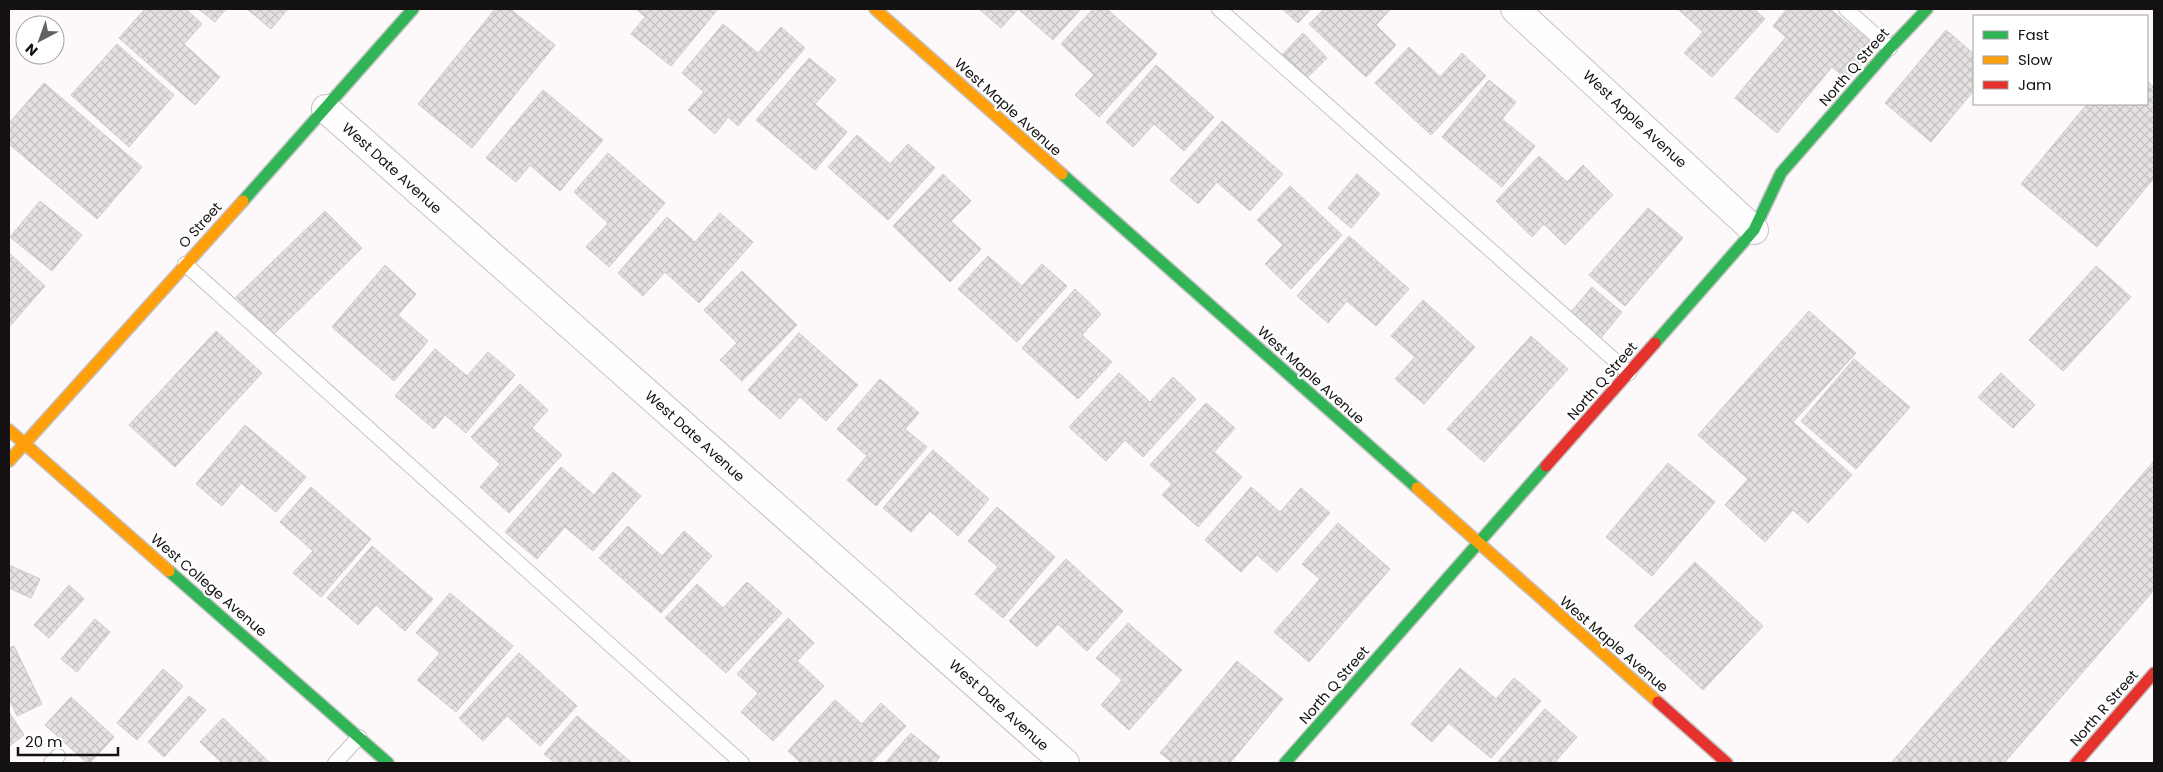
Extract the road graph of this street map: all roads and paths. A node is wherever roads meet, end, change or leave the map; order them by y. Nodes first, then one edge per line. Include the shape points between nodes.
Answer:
1 (413, 9) edge
2 (875, 9) edge
3 (1219, 9) edge
4 (1515, 9) edge
5 (1846, 9) edge
6 (1927, 9) edge
7 (1890, 48) junction
8 (326, 109) junction
9 (1754, 230) junction
10 (185, 264) junction
11 (1628, 373) junction
12 (9, 430) edge
13 (24, 443) junction
14 (9, 461) edge
15 (1478, 544) junction
16 (2154, 673) edge
17 (359, 737) junction
18 (335, 763) edge
19 (388, 763) edge
20 (742, 763) edge
21 (1065, 763) edge
22 (1285, 763) edge
23 (1728, 763) edge
24 (2076, 763) edge

1 - 8 street, O Street
2 - 15 street, West Maple Avenue
3 - 11 lane
4 - 9 street, West Apple Avenue
5 - 7 lane
6 - 7 street, North Q Street
7 - 9 street, North Q Street via 1781,173
8 - 10 street, O Street
8 - 21 street, West Date Avenue
9 - 11 street, North Q Street
10 - 13 street, O Street
10 - 20 lane
11 - 15 street, North Q Street
12 - 13 street, West College Avenue
13 - 14 street, O Street
13 - 17 street, West College Avenue
15 - 22 street, North Q Street
15 - 23 street, West Maple Avenue
16 - 24 street, North R Street
17 - 18 lane
17 - 19 street, West College Avenue

